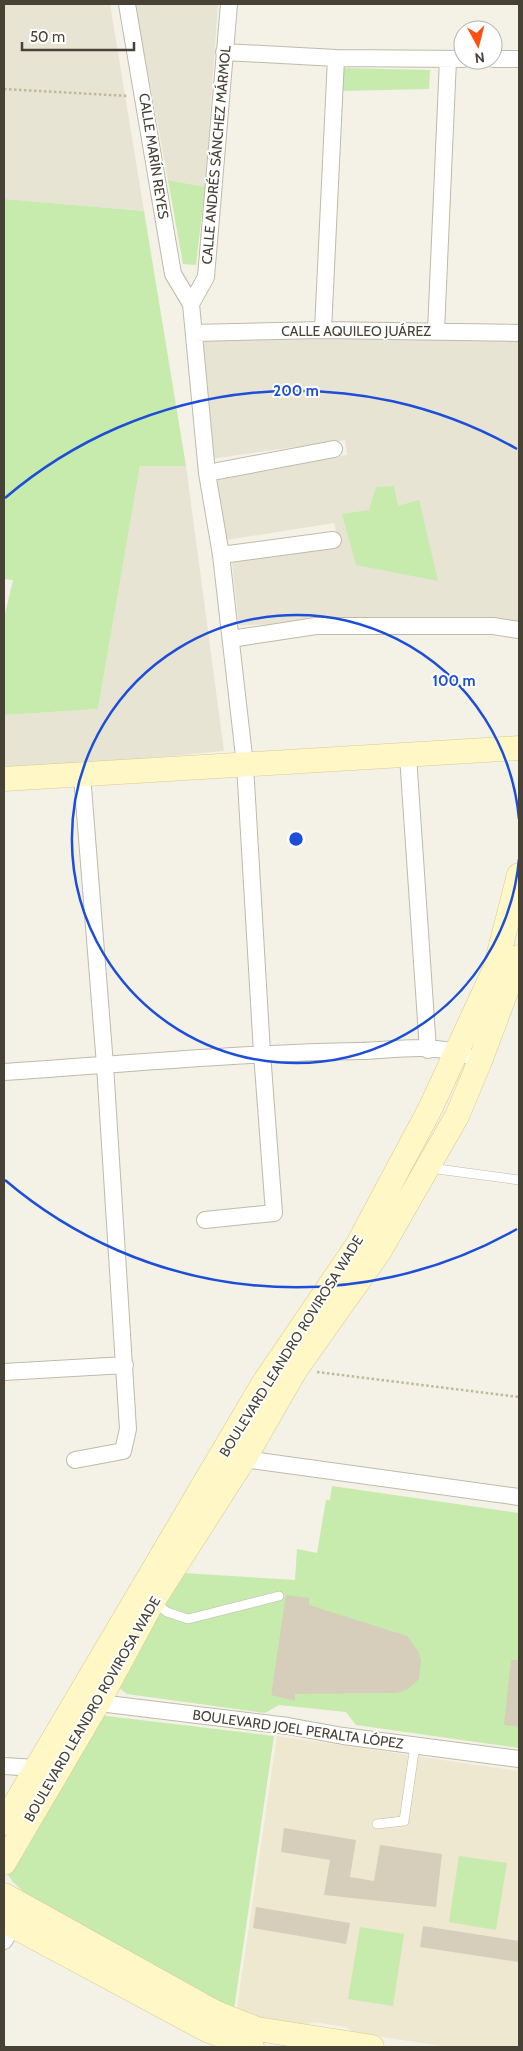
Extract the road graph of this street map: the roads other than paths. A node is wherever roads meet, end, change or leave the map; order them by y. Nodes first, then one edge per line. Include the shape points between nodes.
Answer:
1 (127, 4) edge
2 (229, 4) edge
3 (224, 52) junction
4 (336, 58) junction
5 (453, 59) edge
6 (503, 59) edge
7 (519, 59) edge
8 (455, 70) edge
9 (191, 304) junction
10 (323, 330) junction
11 (436, 331) junction
12 (194, 333) junction
13 (519, 333) edge
14 (334, 449) dead end
15 (207, 472) junction
16 (333, 540) dead end
17 (220, 555) junction
18 (519, 630) edge
19 (231, 639) junction
20 (519, 748) edge
21 (408, 756) junction
22 (245, 765) junction
23 (82, 775) junction
24 (4, 779) edge
25 (519, 875) edge
26 (519, 957) edge
27 (428, 1050) junction
28 (457, 1052) junction
29 (262, 1053) junction
30 (480, 1061) junction
31 (105, 1065) junction
32 (4, 1072) edge
33 (427, 1168) junction
34 (519, 1180) edge
35 (205, 1220) dead end
36 (358, 1244) junction
37 (379, 1252) junction
38 (126, 1365) junction
39 (4, 1372) edge
40 (244, 1459) junction
41 (75, 1460) dead end
42 (519, 1497) edge
43 (278, 1596) dead end
44 (147, 1598) junction
45 (88, 1702) junction
46 (415, 1745) junction
47 (519, 1759) edge
48 (4, 1766) edge
49 (37, 1768) junction
50 (4, 1824) edge
51 (377, 1824) dead end
52 (4, 1863) edge
53 (4, 1896) edge
54 (8, 1932) edge
55 (328, 2044) edge
56 (252, 2047) edge
57 (372, 2047) edge

1 - 9 street, CALLE MARÍN REYES via 173,274
2 - 3 street, CALLE ANDRÉS SÁNCHEZ MÁRMOL
3 - 4 street
3 - 9 street, CALLE ANDRÉS SÁNCHEZ MÁRMOL via 206,277
4 - 5 street
4 - 10 street
6 - 7 street
8 - 11 street
9 - 12 street
10 - 11 street, CALLE AQUILEO JUÁREZ
10 - 12 street, CALLE AQUILEO JUÁREZ
11 - 13 street, CALLE AQUILEO JUÁREZ
12 - 15 street
14 - 15 street
15 - 17 street
16 - 17 street
17 - 19 street
18 - 19 street via 493,626 316,626
19 - 22 street
20 - 21 main road
21 - 22 main road
21 - 27 street
22 - 23 main road
22 - 29 street
23 - 24 main road
23 - 31 street
25 - 28 main road, BOULEVARD LEANDRO ROVIROSA WADE via 496,969
26 - 30 main road, BOULEVARD LEANDRO ROVIROSA WADE
27 - 28 street
27 - 29 street
28 - 30 street
28 - 36 main road, BOULEVARD LEANDRO ROVIROSA WADE
29 - 31 street
29 - 35 street via 274,1213
30 - 33 main road, BOULEVARD LEANDRO ROVIROSA WADE via 456,1116
31 - 32 street
31 - 38 street
33 - 34 lane
33 - 37 main road, BOULEVARD LEANDRO ROVIROSA WADE
36 - 37 main road
36 - 44 main road, BOULEVARD LEANDRO ROVIROSA WADE via 263,1384
37 - 40 main road, BOULEVARD LEANDRO ROVIROSA WADE via 296,1369
38 - 39 street
38 - 41 street via 128,1429 123,1451
40 - 42 street
40 - 44 main road, BOULEVARD LEANDRO ROVIROSA WADE
43 - 44 lane via 188,1619 168,1612
44 - 45 main road, BOULEVARD LEANDRO ROVIROSA WADE
45 - 46 street, BOULEVARD JOEL PERALTA LÓPEZ
45 - 49 main road, BOULEVARD LEANDRO ROVIROSA WADE
45 - 52 main road, BOULEVARD LEANDRO ROVIROSA WADE
46 - 47 street, BOULEVARD JOEL PERALTA LÓPEZ
46 - 51 lane via 404,1821
48 - 49 street
49 - 50 main road, BOULEVARD LEANDRO ROVIROSA WADE
53 - 55 main road via 216,2013 257,2029
54 - 56 main road via 207,2030
55 - 57 main road

